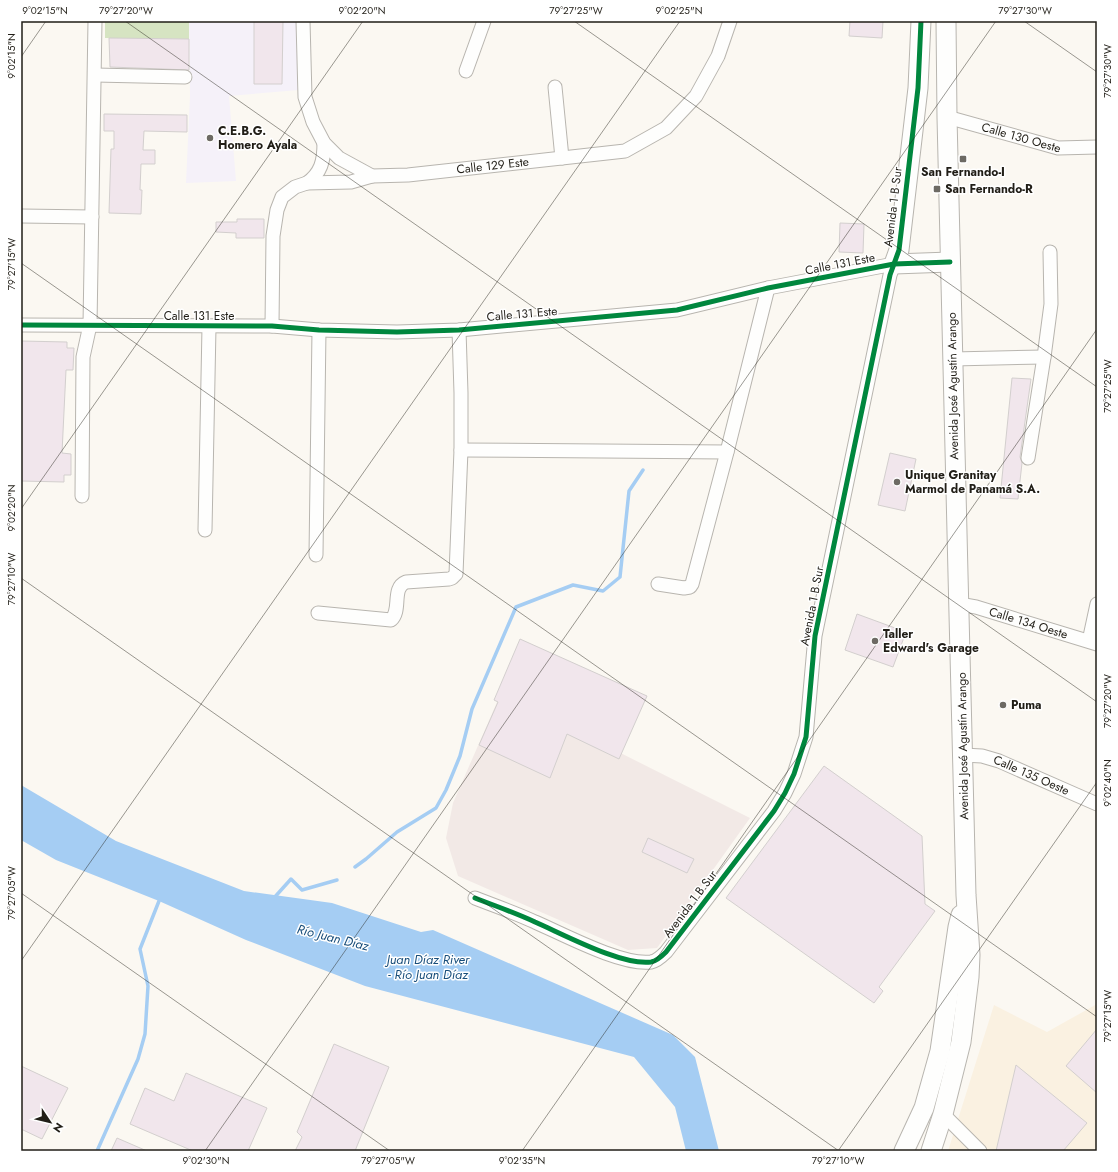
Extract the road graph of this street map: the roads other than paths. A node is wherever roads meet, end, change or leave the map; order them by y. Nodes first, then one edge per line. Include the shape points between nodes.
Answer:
1 (95, 21) edge
2 (303, 21) edge
3 (484, 21) edge
4 (730, 21) edge
5 (921, 21) edge
6 (946, 21) edge
7 (466, 71) dead end
8 (95, 75) junction
9 (185, 77) dead end
10 (555, 87) dead end
11 (947, 116) junction
12 (324, 143) junction
13 (1097, 147) edge
14 (562, 158) junction
15 (372, 176) junction
16 (307, 183) junction
17 (21, 216) edge
18 (92, 217) junction
19 (1050, 252) dead end
20 (950, 262) junction
21 (894, 264) junction
22 (768, 288) junction
23 (21, 325) edge
24 (90, 325) junction
25 (272, 326) junction
26 (209, 327) junction
27 (319, 330) junction
28 (459, 330) junction
29 (1044, 357) junction
30 (953, 360) junction
31 (461, 450) junction
32 (727, 452) junction
33 (1028, 458) dead end
34 (82, 496) dead end
35 (205, 530) dead end
36 (316, 555) dead end
37 (658, 584) dead end
38 (959, 604) junction
39 (1097, 604) edge
40 (318, 613) dead end
41 (1093, 643) edge
42 (963, 755) junction
43 (1097, 804) edge
44 (966, 895) junction
45 (475, 898) dead end
46 (935, 1068) junction
47 (942, 1114) junction
48 (907, 1145) edge
49 (931, 1151) edge
50 (980, 1151) edge

1 - 8 street
2 - 12 street via 305,97 312,122
3 - 7 street
4 - 14 street, Calle 129 Este via 718,56 696,96 666,128 625,151
5 - 21 main road, Avenida 1 B Sur via 918,88 899,250
6 - 11 main road, Avenida José Agustín Arango
8 - 9 street
8 - 18 street
10 - 14 street
11 - 13 street, Calle 130 Oeste via 1058,148
11 - 20 main road, Avenida José Agustín Arango
12 - 15 street via 339,158
12 - 16 street via 320,170 316,177
14 - 15 street, Calle 129 Este via 408,175
15 - 16 street, Calle 129 Este via 351,182
16 - 25 street via 294,187 282,197 277,210
17 - 18 street
18 - 24 street
19 - 29 street via 1051,304
20 - 21 main road, Calle 131 Este
20 - 30 main road, Avenida José Agustín Arango
21 - 22 street, Calle 131 Este
21 - 45 street, Avenida 1 B Sur via 815,636 806,737 794,774 774,811 666,952 652,962 612,956
22 - 28 street, Calle 131 Este via 677,310
22 - 32 street
23 - 24 street, Calle 131 Este
24 - 26 street, Calle 131 Este
24 - 34 street via 83,357
25 - 26 street, Calle 131 Este
25 - 27 street, Calle 131 Este
26 - 35 street
27 - 28 street, Calle 131 Este
27 - 36 street
28 - 31 street
29 - 30 street
29 - 33 street
30 - 38 main road, Avenida José Agustín Arango
31 - 32 street
31 - 40 street via 454,577 406,582 401,585 395,615 391,620
32 - 37 street via 690,587
38 - 41 street, Calle 134 Oeste
38 - 42 main road, Avenida José Agustín Arango
39 - 41 street
42 - 43 street, Calle 135 Oeste via 982,756 999,761
42 - 44 main road, Avenida José Agustín Arango
44 - 46 main road, Avenida José Agustín Arango via 958,927 944,1032
44 - 47 main road, Avenida José Agustín Arango via 970,977 961,1042
46 - 47 main road via 936,1094
46 - 48 main road, Avenida José Agustín Arango via 924,1108
47 - 48 main road via 925,1121
47 - 49 main road, Avenida José Agustín Arango
47 - 50 street

